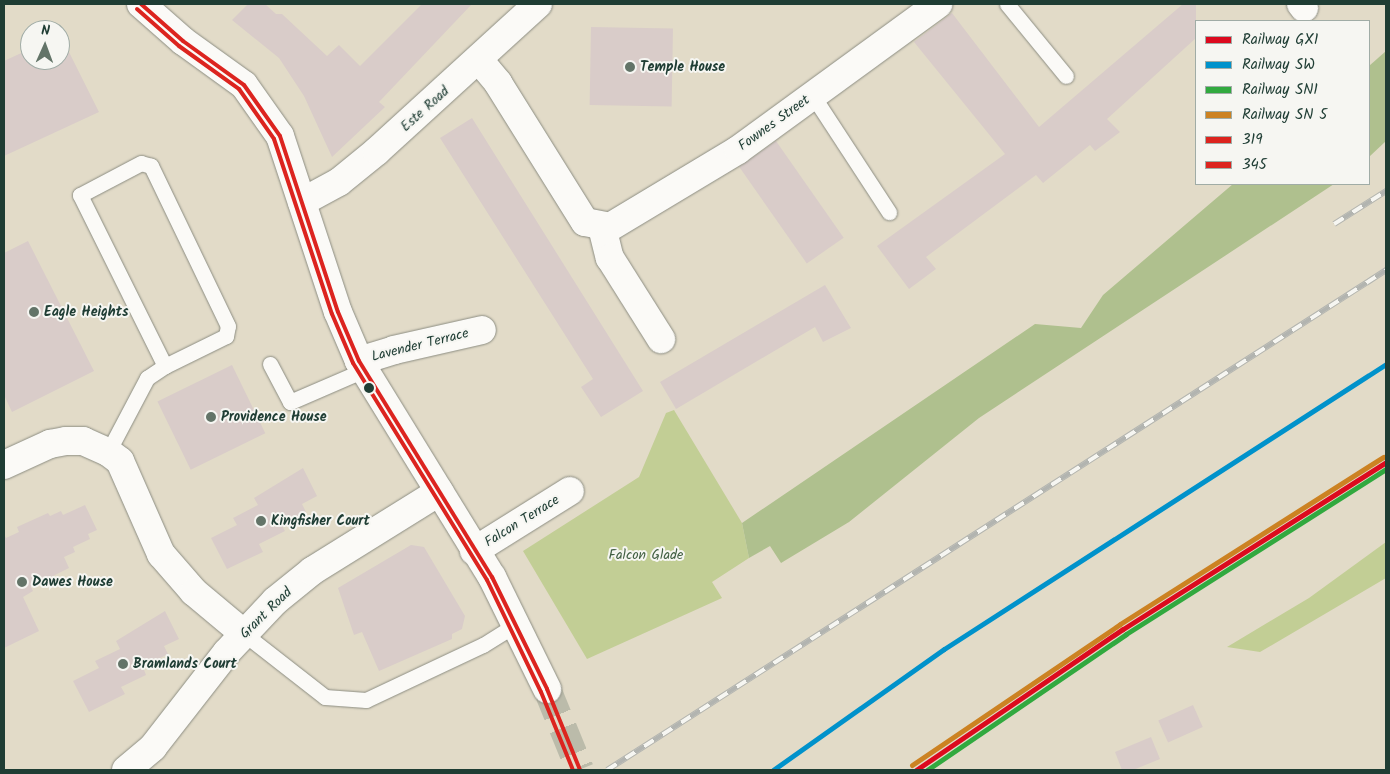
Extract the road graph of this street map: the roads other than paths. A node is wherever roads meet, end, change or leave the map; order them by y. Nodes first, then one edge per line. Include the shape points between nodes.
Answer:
1 (141, 4) edge
2 (538, 4) edge
3 (938, 4) edge
4 (1007, 4) edge
5 (479, 60) junction
6 (1066, 76) dead end
7 (813, 96) junction
8 (302, 202) junction
9 (889, 212) dead end
10 (602, 227) junction
11 (482, 330) dead end
12 (661, 339) dead end
13 (270, 364) dead end
14 (165, 366) junction
15 (361, 366) junction
16 (108, 452) junction
17 (4, 465) edge
18 (570, 491) dead end
19 (439, 492) junction
20 (474, 551) junction
21 (515, 625) junction
22 (243, 633) junction
23 (548, 689) tunnel mouth
24 (126, 770) edge

1 - 8 street via 183,41 244,85 260,104 288,155
2 - 5 street, Este Road
3 - 7 street, Fownes Street
4 - 6 lane
5 - 8 street, Este Road via 347,176
5 - 10 street via 498,83 586,222
7 - 9 lane
7 - 10 street, Fownes Street via 738,150 620,224
8 - 15 street via 338,312
10 - 12 street via 610,258
11 - 15 street, Lavender Terrace via 394,350
13 - 15 lane via 290,402
14 - 14 lane via 226,336 228,326 151,166 141,163 80,195
14 - 16 lane via 148,378
15 - 19 street
16 - 17 street via 83,441 66,441 50,444
16 - 22 street via 120,461 161,554 194,592
18 - 20 street, Falcon Terrace
19 - 20 street
19 - 22 street, Grant Road via 312,571
20 - 21 street via 492,577
21 - 22 lane via 483,645 366,700 325,697
21 - 23 street
22 - 24 street, Grant Road via 153,747

